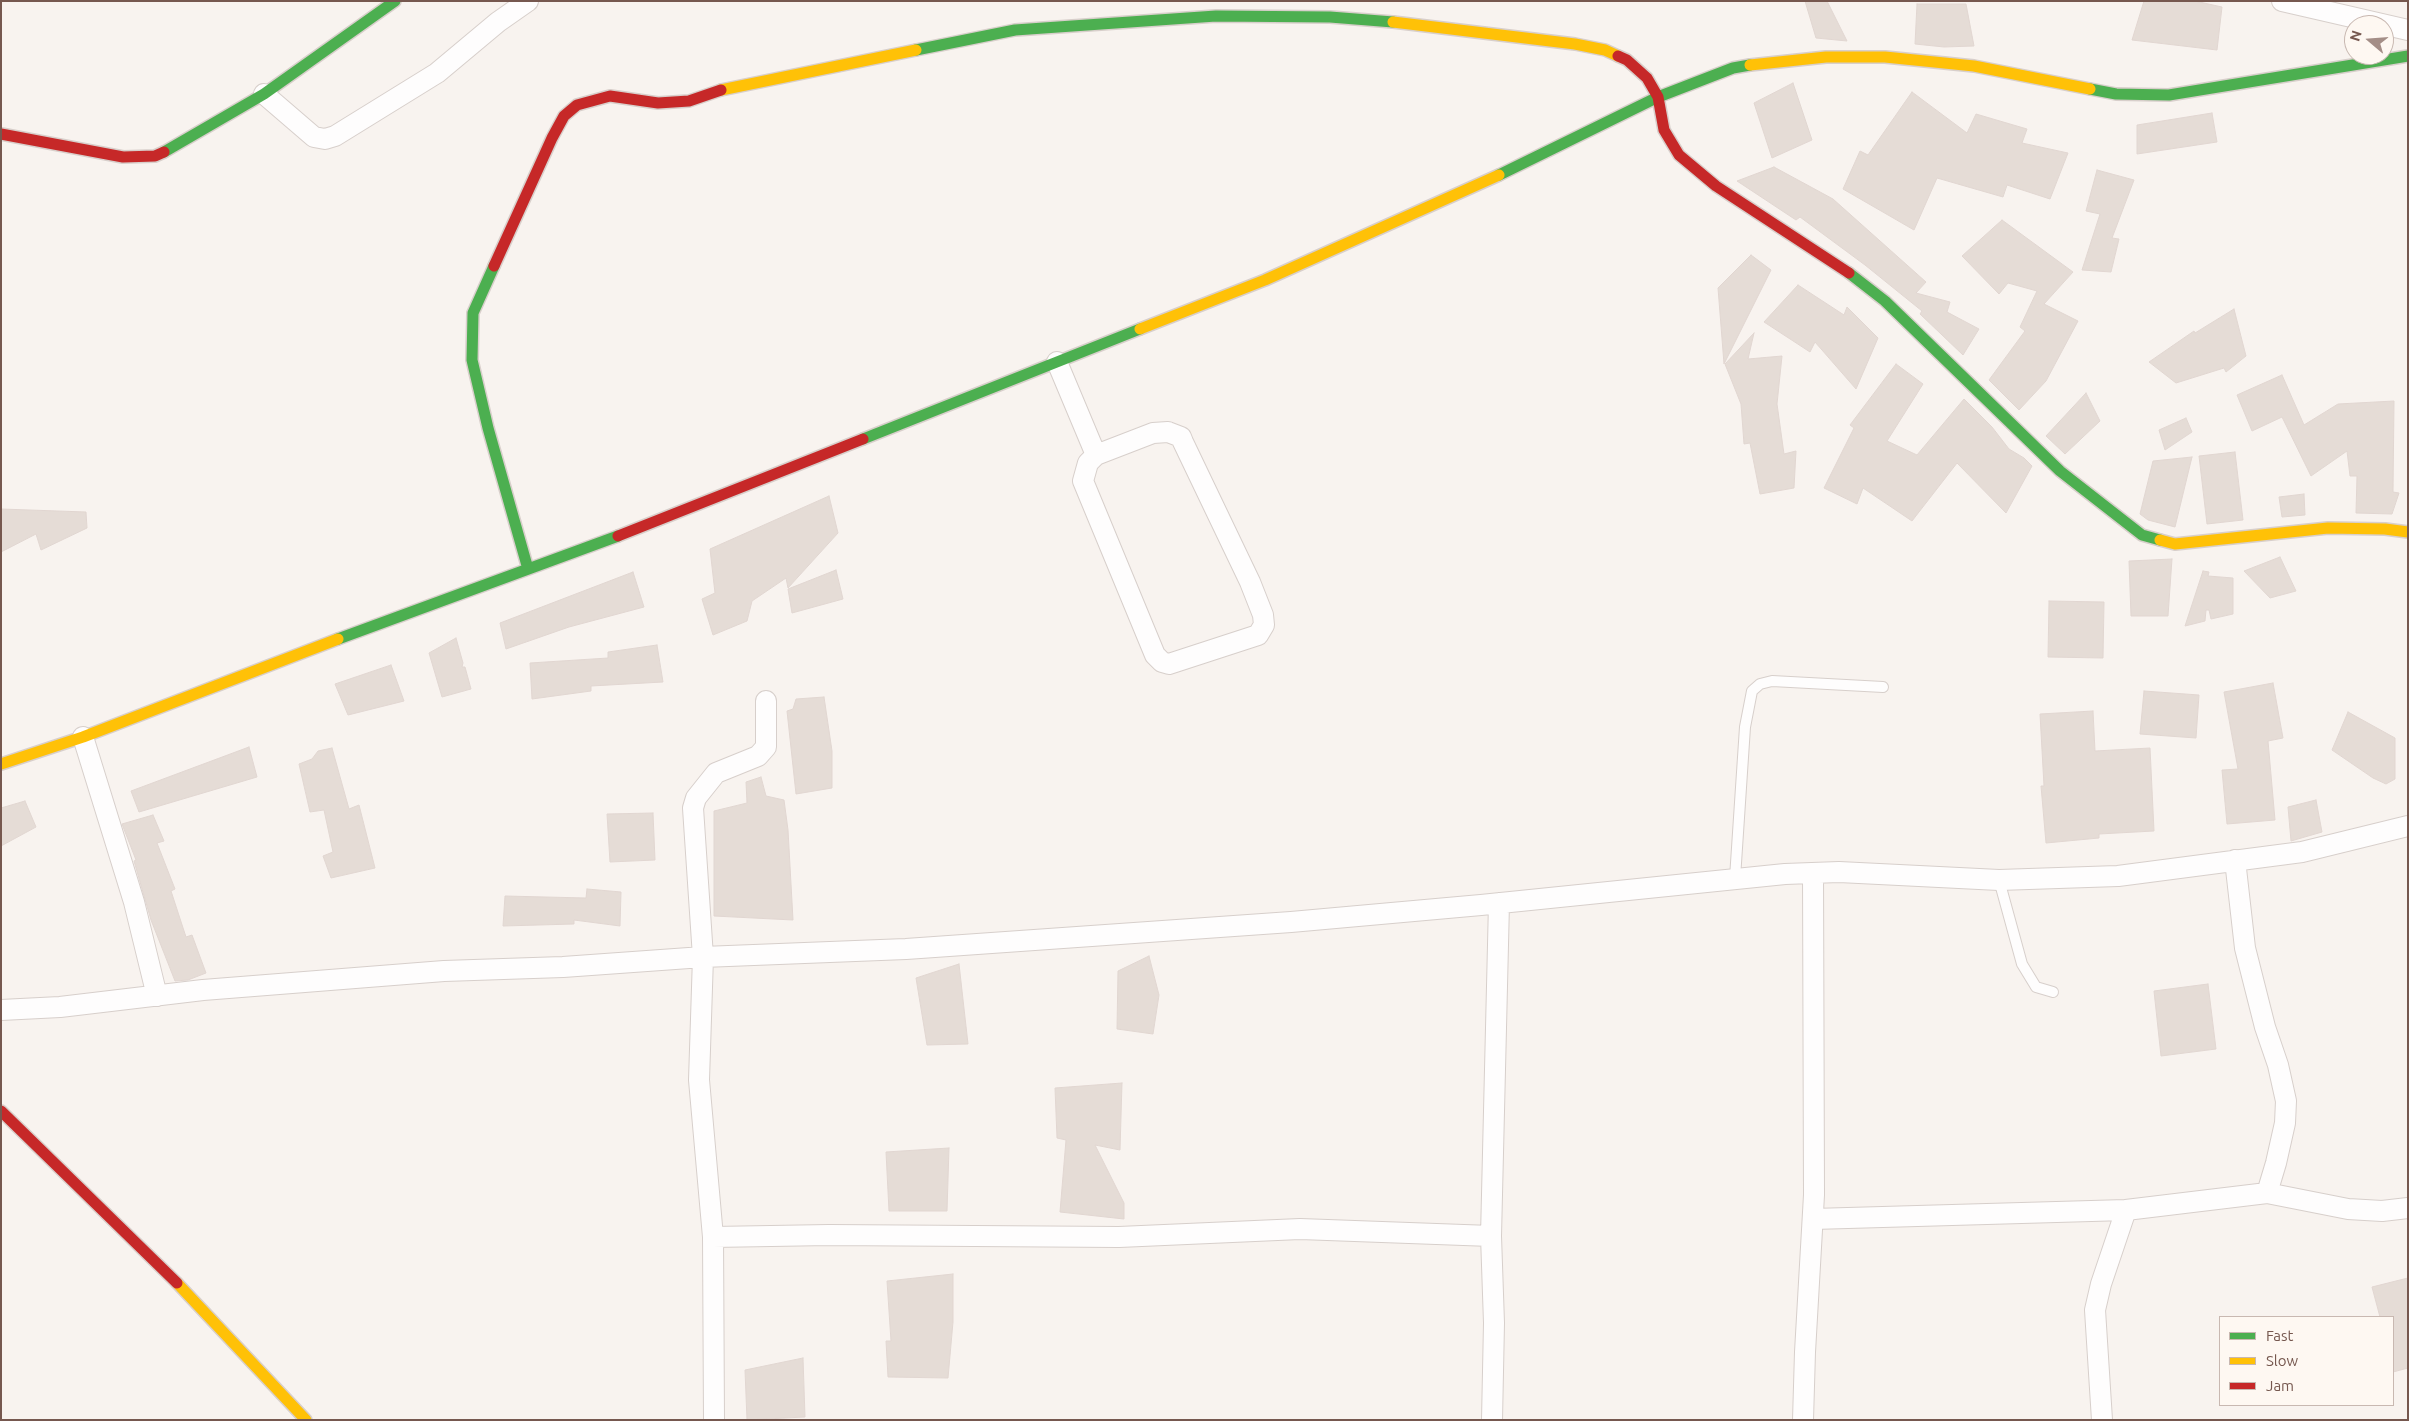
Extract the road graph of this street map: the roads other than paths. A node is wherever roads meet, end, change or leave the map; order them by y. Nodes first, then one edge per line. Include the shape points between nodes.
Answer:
1 (395, 1) edge
2 (528, 1) edge
3 (2282, 1) edge
4 (2408, 30) edge
5 (2408, 56) edge
6 (264, 94) junction
7 (1658, 97) junction
8 (1, 134) edge
9 (1057, 362) junction
10 (1096, 456) junction
11 (2408, 532) edge
12 (528, 569) junction
13 (1883, 687) dead end
14 (766, 701) dead end
15 (83, 738) junction
16 (1, 764) edge
17 (2408, 826) edge
18 (2235, 860) junction
19 (1812, 873) junction
20 (1735, 878) junction
21 (1999, 880) junction
22 (1499, 903) junction
23 (703, 956) junction
24 (2053, 992) dead end
25 (157, 996) junction
26 (1, 1010) edge
27 (1, 1111) edge
28 (2268, 1193) junction
29 (2408, 1208) edge
30 (2126, 1210) junction
31 (1813, 1219) junction
32 (1491, 1236) junction
33 (713, 1237) junction
34 (306, 1420) edge
35 (714, 1420) edge
36 (1492, 1420) edge
37 (1804, 1420) edge
38 (2102, 1420) edge

1 - 6 street
2 - 6 street via 437,73 336,136 314,137
3 - 4 street
5 - 7 street via 2169,95 2116,94 1974,66 1885,57 1826,58 1733,68
6 - 8 street via 155,156 123,157
7 - 9 street via 1495,177 1265,280
7 - 11 street via 1664,130 1679,155 1716,186 1885,300 2060,471 2142,535 2175,544 2328,528
7 - 12 street via 1647,78 1627,60 1604,50 1575,44 1378,20 1216,16 1015,30 763,80 689,101 658,103 610,96 577,106 564,116 552,138 473,313 470,339 488,428
9 - 10 street
9 - 12 street
10 - 10 street via 1153,433 1168,432 1181,437 1263,615 1264,625 1258,635 1169,664 1155,655 1082,481 1088,462
12 - 15 street via 434,602
13 - 20 lane via 1772,680 1752,691 1745,726
14 - 23 street via 766,747 758,756 716,773 696,798 693,808
15 - 16 street
15 - 25 street via 134,902
17 - 18 street via 2302,852
18 - 21 street via 2118,876
18 - 28 street via 2245,948 2286,1101 2285,1123
19 - 20 street
19 - 21 street
19 - 31 street
20 - 22 street
21 - 24 lane via 2022,964 2036,987
22 - 23 street via 1291,922 906,949
22 - 32 street
23 - 25 street via 408,974
23 - 33 street via 699,1080
25 - 26 street
27 - 34 street via 175,1281
28 - 29 street via 2348,1209 2382,1211
28 - 30 street
30 - 31 street
30 - 38 street via 2100,1284 2095,1310
31 - 37 street
32 - 33 street via 1300,1229 1119,1237
32 - 36 street via 1494,1323
33 - 35 street

